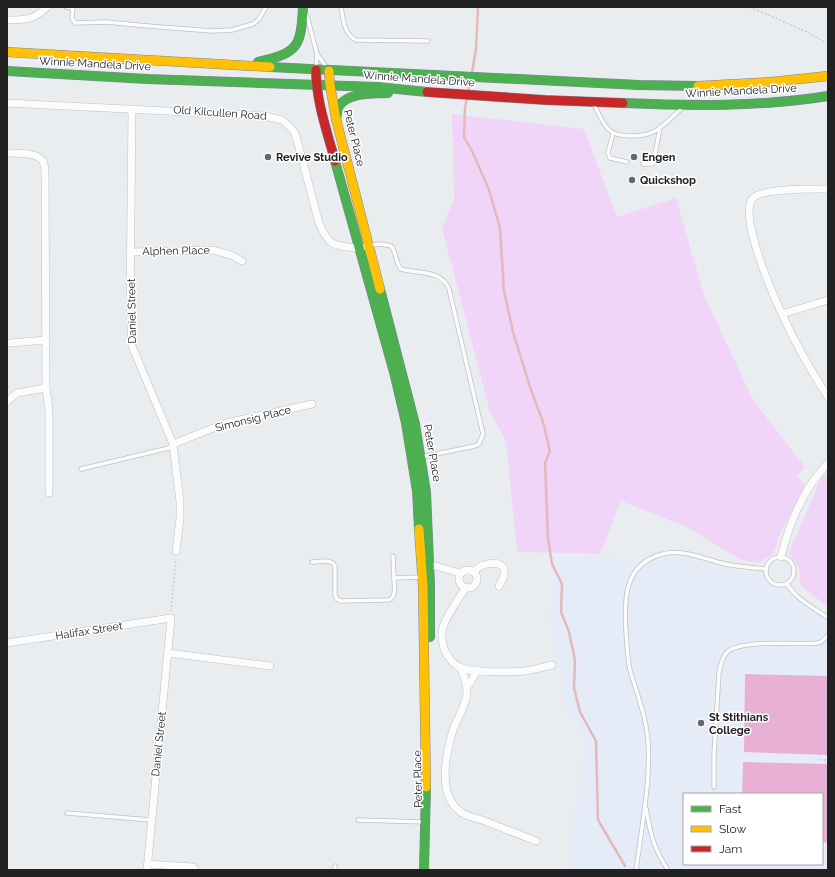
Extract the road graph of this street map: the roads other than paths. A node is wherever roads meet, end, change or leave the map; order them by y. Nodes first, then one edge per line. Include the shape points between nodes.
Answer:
1 (47, 7) edge
2 (66, 7) edge
3 (73, 7) edge
4 (266, 7) edge
5 (304, 7) edge
6 (341, 7) edge
7 (7, 20) edge
8 (428, 41) dead end
9 (7, 52) edge
10 (317, 54) junction
11 (245, 65) junction
12 (316, 70) junction
13 (7, 71) edge
14 (329, 71) junction
15 (828, 76) edge
16 (316, 85) junction
17 (330, 85) junction
18 (416, 91) junction
19 (828, 96) edge
20 (592, 102) junction
21 (7, 103) edge
22 (685, 106) junction
23 (132, 109) junction
24 (336, 120) junction
25 (660, 128) junction
26 (613, 133) junction
27 (7, 153) edge
28 (627, 162) dead end
29 (643, 164) dead end
30 (828, 188) edge
31 (368, 246) junction
32 (359, 248) junction
33 (132, 252) junction
34 (242, 261) dead end
35 (828, 300) edge
36 (782, 314) junction
37 (46, 340) junction
38 (10, 343) dead end
39 (46, 388) junction
40 (828, 397) edge
41 (7, 402) edge
42 (312, 404) dead end
43 (173, 446) junction
44 (416, 458) junction
45 (828, 463) edge
46 (81, 469) dead end
47 (49, 493) dead end
48 (176, 551) road end
49 (393, 556) dead end
50 (781, 557) junction
51 (312, 562) dead end
52 (426, 566) junction
53 (766, 569) junction
54 (474, 572) junction
55 (460, 573) junction
56 (394, 578) junction
57 (423, 578) junction
58 (787, 584) junction
59 (499, 586) dead end
60 (466, 587) junction
61 (171, 618) joint
62 (828, 618) edge
63 (828, 635) edge
64 (7, 643) edge
65 (168, 653) junction
66 (552, 665) dead end
67 (270, 666) dead end
68 (460, 667) junction
69 (477, 671) junction
70 (467, 688) junction
71 (714, 787) dead end
72 (646, 803) junction
73 (67, 813) dead end
74 (151, 820) junction
75 (358, 820) dead end
76 (425, 822) junction
77 (536, 841) dead end
78 (148, 867) edge
79 (195, 870) edge
80 (424, 870) edge
81 (431, 870) edge
82 (636, 870) edge
83 (668, 870) edge

1 - 7 street via 42,13 29,19
2 - 3 lane
3 - 4 lane via 72,18 75,23 106,22 224,31 253,24
5 - 10 lane, Peter Place
5 - 11 main road via 302,33 290,52 279,58
6 - 8 lane via 347,31 356,40
9 - 11 main road, Winnie Mandela Drive
10 - 12 lane, Peter Place
10 - 14 lane, Peter Place
11 - 12 main road, Winnie Mandela Drive
12 - 14 main road, Winnie Mandela Drive
12 - 16 main road, Peter Place
13 - 16 main road, Winnie Mandela Drive
14 - 15 main road, Winnie Mandela Drive via 676,86 798,80
14 - 17 main road, Peter Place
16 - 17 main road, Winnie Mandela Drive
16 - 32 main road, Peter Place
17 - 18 main road, Winnie Mandela Drive
17 - 24 main road, Peter Place
18 - 20 main road, Winnie Mandela Drive
18 - 24 main road via 349,98 340,104
19 - 22 main road, Winnie Mandela Drive via 790,101
20 - 22 main road, Winnie Mandela Drive
20 - 26 lane via 604,124
21 - 23 street, Old Kilcullen Road
22 - 25 lane
23 - 32 street, Old Kilcullen Road via 265,116 282,120 296,136 324,236 334,245
23 - 33 street, Daniel Street
24 - 31 main road, Peter Place
25 - 26 lane via 641,135 626,136
25 - 29 lane via 654,164
26 - 28 lane via 608,153 610,158
27 - 37 street via 33,155 40,158 44,166
30 - 36 street via 765,192 751,201 749,213 753,239
31 - 32 street, Old Kilcullen Road
31 - 44 main road, Peter Place via 415,424
31 - 44 lane via 391,246 396,252 397,264 401,269 439,277 446,282 483,434 479,444 475,446
32 - 44 main road, Peter Place
33 - 34 street, Alphen Place via 213,250 231,254
33 - 43 street, Daniel Street via 132,346
35 - 36 street
36 - 40 street
37 - 38 street
37 - 39 street
39 - 41 street via 17,392
39 - 47 street via 49,411
42 - 43 street, Simonsig Place via 226,423
43 - 46 lane
43 - 48 street, Daniel Street via 180,502
44 - 52 main road, Peter Place via 425,486
45 - 50 street via 806,493 785,539
49 - 56 lane
50 - 53 lane via 772,560
50 - 58 lane via 789,561 794,568 793,577
51 - 56 lane via 333,563 335,595 340,601 392,599
52 - 55 street
52 - 57 main road, Peter Place
52 - 81 main road, Peter Place via 430,648
53 - 58 lane via 767,577 774,584
53 - 72 lane via 732,565 680,552 668,553 646,562 629,582 625,606 627,648 648,741
54 - 55 street via 466,570
54 - 59 street via 478,566 485,563 501,565 504,575
54 - 60 street via 476,583
55 - 60 street via 460,582
56 - 57 lane
57 - 76 main road, Peter Place
58 - 62 lane via 798,597
60 - 68 street via 448,616 442,638 444,649 450,659
61 - 64 street, Halifax Street
61 - 65 street, Daniel Street
63 - 71 lane via 817,643 752,644 727,652 719,673
65 - 67 street
65 - 74 street, Daniel Street
66 - 69 street via 524,671
68 - 69 street
68 - 70 street
69 - 70 street
70 - 77 street via 448,753 445,769 447,793 462,813
72 - 82 lane
72 - 83 lane via 650,831 656,849
73 - 74 lane
74 - 78 street, Daniel Street
75 - 76 lane
76 - 80 main road, Peter Place
78 - 79 street

